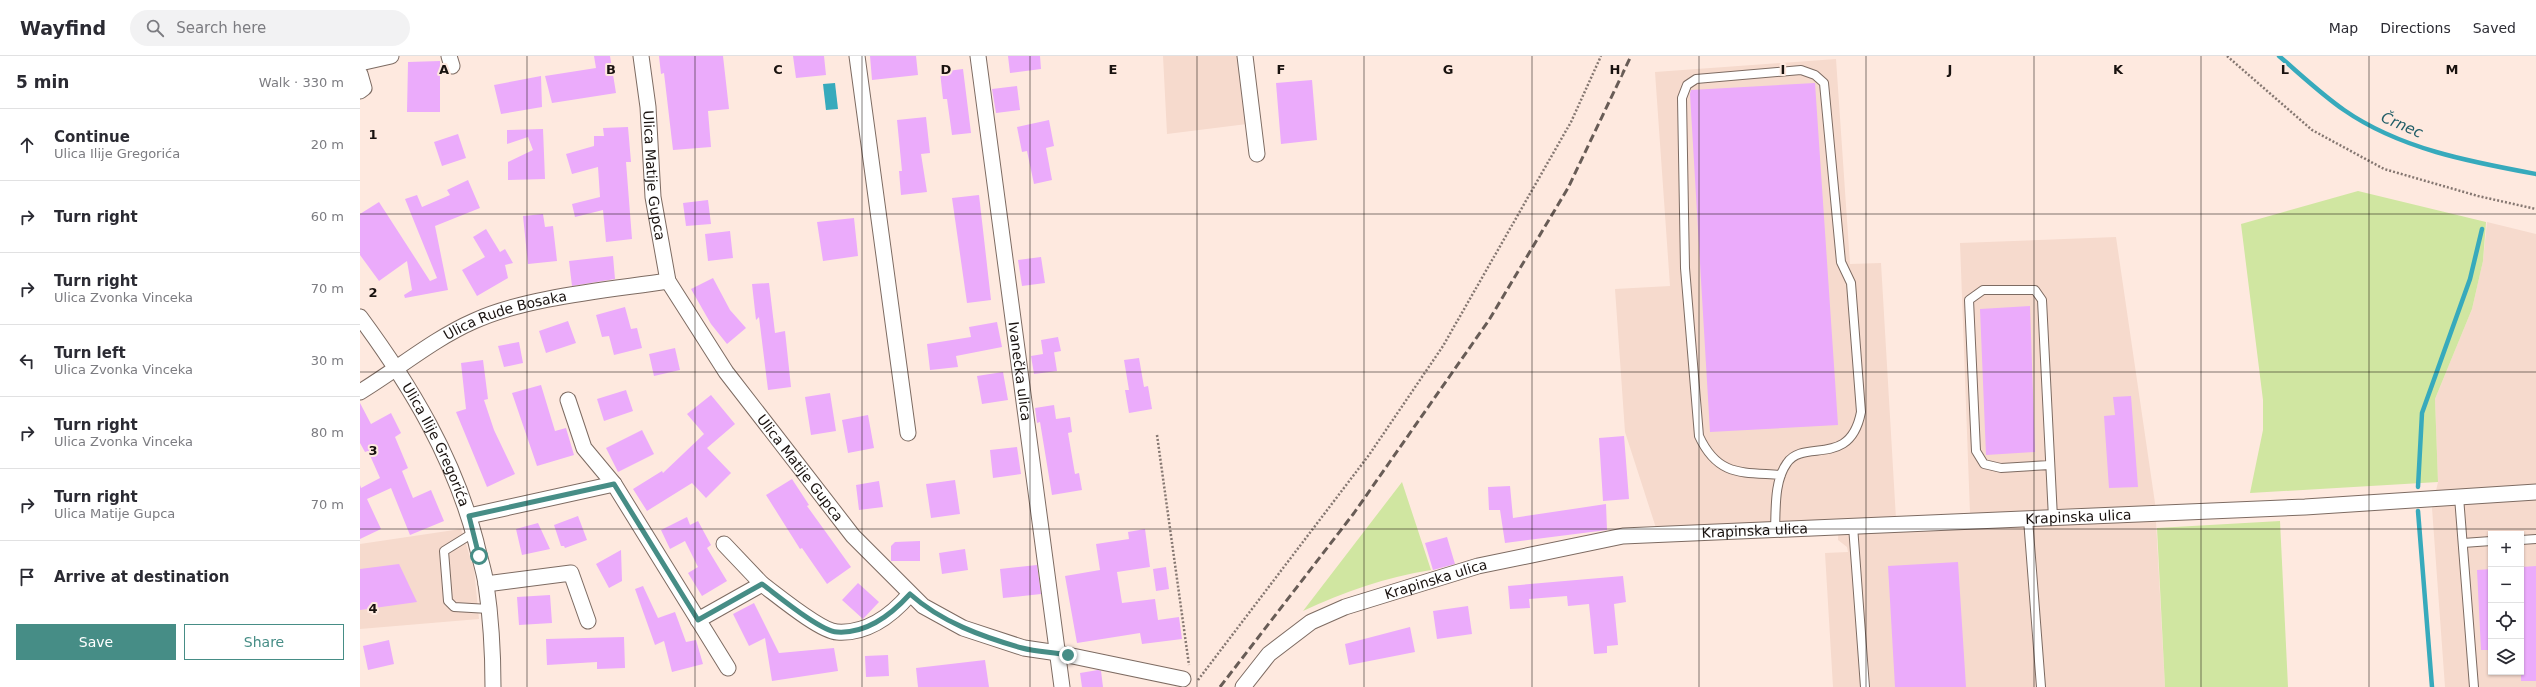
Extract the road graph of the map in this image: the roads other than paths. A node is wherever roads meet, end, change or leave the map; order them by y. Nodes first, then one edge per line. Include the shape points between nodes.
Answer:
1 (392, 56) edge
2 (641, 56) edge
3 (857, 56) edge
4 (978, 56) edge
5 (1245, 56) edge
6 (360, 62) edge
7 (1257, 154) dead end
8 (668, 281) junction
9 (360, 317) edge
10 (398, 369) junction
11 (360, 392) edge
12 (568, 400) dead end
13 (908, 433) dead end
14 (2050, 465) junction
15 (1781, 475) junction
16 (614, 484) junction
17 (2536, 492) edge
18 (2459, 497) junction
19 (469, 516) junction
20 (2053, 518) junction
21 (2028, 519) junction
22 (1853, 526) junction
23 (1775, 530) junction
24 (473, 533) junction
25 (2536, 539) edge
26 (2524, 540) edge
27 (2488, 542) edge
28 (2463, 543) junction
29 (724, 544) dead end
30 (486, 584) junction
31 (762, 584) junction
32 (910, 594) junction
33 (489, 609) junction
34 (698, 620) junction
35 (588, 621) dead end
36 (1058, 653) junction
37 (728, 668) dead end
38 (1189, 676) road end
39 (493, 687) edge
40 (1062, 687) edge
41 (1243, 687) edge
42 (1865, 687) edge
43 (2041, 687) edge
44 (2474, 687) edge

1 - 6 street
2 - 8 street, Ulica Matije Gupca via 648,107 653,197
3 - 13 street
4 - 36 street, Ivanečka ulica
5 - 7 street
8 - 10 street, Ulica Rude Bosaka via 517,306 474,321 429,345
8 - 32 street, Ulica Matije Gupca via 731,378 854,536
9 - 10 street, Ulica Ilije Gregorića
10 - 11 street, Ulica Rude Bosaka
10 - 19 street, Ulica Ilije Gregorića via 437,437
12 - 16 street via 584,448
14 - 14 lane via 2042,300 2035,290 1983,290 1969,300 1976,451 1984,464 2001,468
14 - 20 lane
15 - 15 lane via 1794,456 1848,441 1858,426 1861,412 1851,283 1841,262 1824,83 1815,75 1801,70 1696,79 1687,85 1682,98 1685,268 1699,436 1717,463 1734,471
15 - 23 lane
16 - 19 street
16 - 34 street
17 - 18 street, Krapinska ulica
18 - 20 street, Krapinska ulica
18 - 28 lane
19 - 24 street, Ulica Ilije Gregorića
20 - 21 street, Krapinska ulica
21 - 22 street, Krapinska ulica
21 - 43 lane
22 - 23 street, Krapinska ulica
22 - 42 lane
23 - 41 street, Krapinska ulica via 1623,536 1478,566 1345,607 1311,622 1269,654
24 - 30 street, Ulica Ilije Gregorića
24 - 33 lane via 444,551 448,601 454,607
25 - 26 lane
27 - 28 lane
28 - 44 lane
29 - 31 street
30 - 33 street, Ulica Ilije Gregorića
30 - 35 street via 571,573
31 - 32 street via 802,615 835,632 858,630 887,618
31 - 34 street
32 - 36 street, Ulica Matije Gupca via 924,606 963,628 1024,648
33 - 39 street, Ulica Ilije Gregorića
34 - 37 street
36 - 38 street, Ulica Matije Gupca
36 - 40 street, Ivanečka ulica

